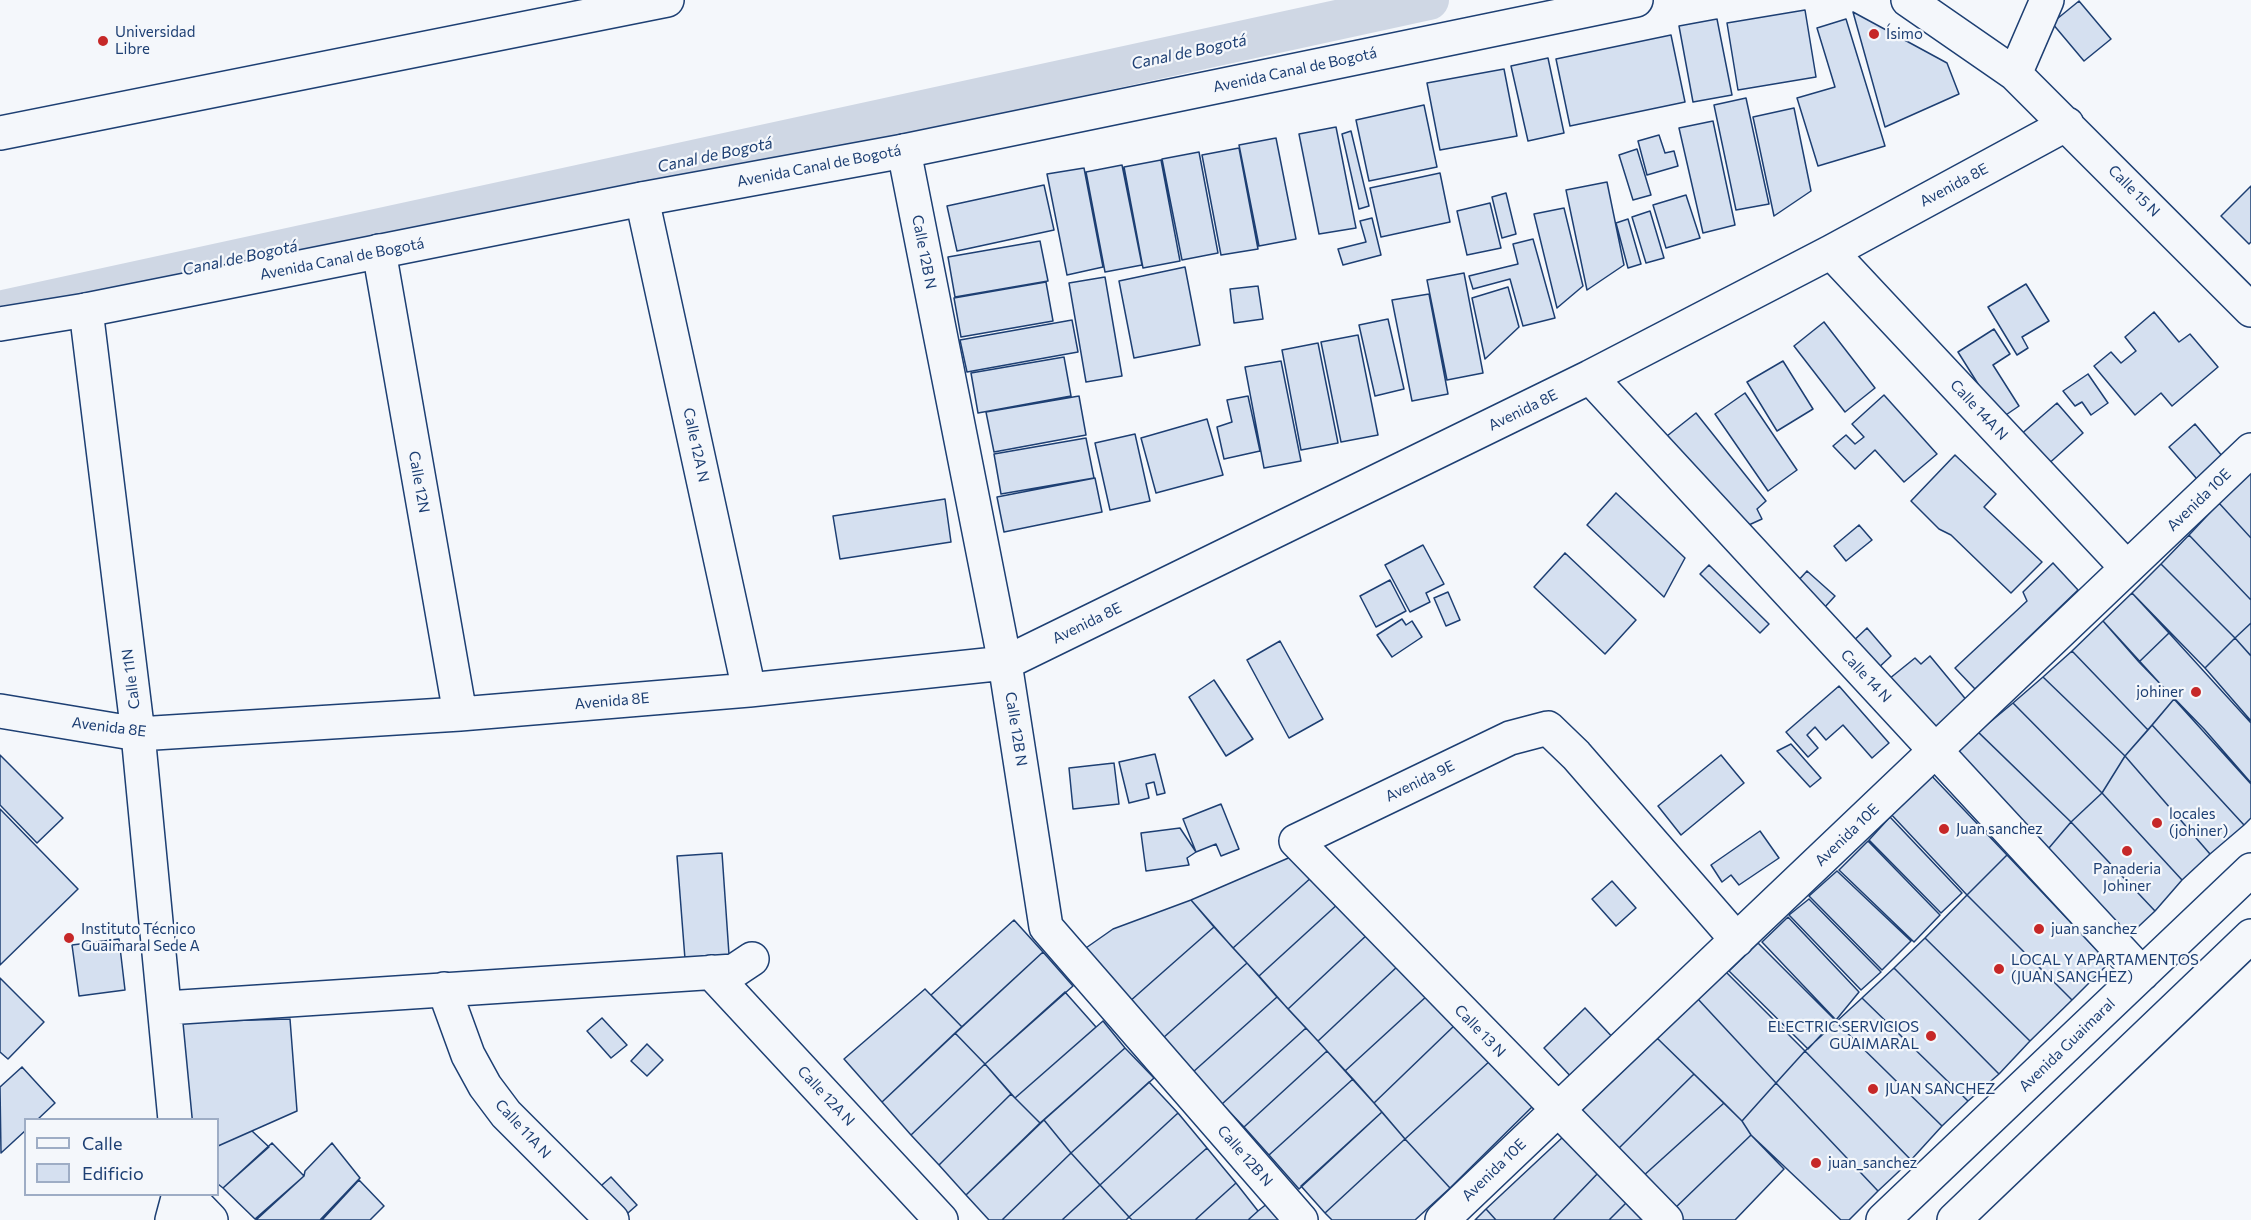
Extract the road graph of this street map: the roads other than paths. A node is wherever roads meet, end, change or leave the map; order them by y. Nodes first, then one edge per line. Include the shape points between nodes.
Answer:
1 (667, 0) edge
2 (1636, 0) edge
3 (1908, 0) edge
4 (2047, 0) edge
5 (2015, 75) junction
6 (2067, 124) junction
7 (0, 133) edge
8 (904, 151) junction
9 (642, 199) junction
10 (378, 251) junction
11 (1831, 252) junction
12 (86, 310) junction
13 (2251, 310) edge
14 (0, 324) edge
15 (1590, 377) junction
16 (2251, 450) edge
17 (2127, 568) junction
18 (1005, 663) junction
19 (749, 690) junction
20 (0, 711) edge
21 (460, 714) junction
22 (138, 734) junction
23 (1935, 751) junction
24 (1296, 841) joint
25 (2251, 870) edge
26 (2251, 936) edge
27 (1737, 940) junction
28 (753, 959) dead end
29 (711, 972) junction
30 (2142, 974) junction
31 (444, 989) junction
32 (166, 1008) junction
33 (1557, 1110) junction
34 (175, 1118) edge
35 (178, 1196) edge
36 (188, 1196) edge
37 (172, 1220) edge
38 (211, 1220) edge
39 (612, 1220) edge
40 (941, 1220) edge
41 (1301, 1220) edge
42 (1442, 1220) edge
43 (1666, 1220) edge
44 (1883, 1220) edge
45 (1954, 1220) edge

1 - 7 street
2 - 8 street, Avenida Canal de Bogotá
3 - 5 street, Calle 15 N
4 - 5 street
5 - 6 street, Calle 15 N
6 - 11 street, Avenida 8E
6 - 13 street, Calle 15 N
8 - 9 street, Avenida Canal de Bogotá
8 - 18 street, Calle 12B N
9 - 10 street, Avenida Canal de Bogotá
9 - 19 street, Calle 12A N
10 - 12 street, Avenida Canal de Bogotá
10 - 21 street, Calle 12N
11 - 15 street, Avenida 8E
11 - 17 street, Calle 14A N
12 - 14 street, Avenida Canal de Bogotá
12 - 22 street, Calle 11N
15 - 18 street, Avenida 8E
15 - 23 street, Calle 14 N
16 - 17 street, Avenida 10E
17 - 23 street, Avenida 10E
18 - 19 street, Avenida 8E
18 - 41 street, Calle 12B N via 1046,927
19 - 21 street, Avenida 8E
20 - 22 street, Avenida 8E
21 - 22 street, Avenida 8E
22 - 32 street, Calle 11N
23 - 27 street, Avenida 10E
23 - 30 street, Calle 14 N
24 - 27 street, Avenida 9E via 1510,738 1548,728
24 - 33 street, Calle 13 N
25 - 30 street, Avenida Guaimaral
26 - 45 street
27 - 33 street, Avenida 10E
28 - 29 street via 734,971
29 - 31 street
29 - 40 street, Calle 12A N
30 - 44 street, Avenida Guaimaral
31 - 32 street
31 - 39 street, Calle 11A N via 468,1055 485,1086 506,1114
32 - 34 street, Calle 11N
33 - 42 street, Avenida 10E
33 - 43 street, Calle 13 N
35 - 37 street
36 - 38 street

